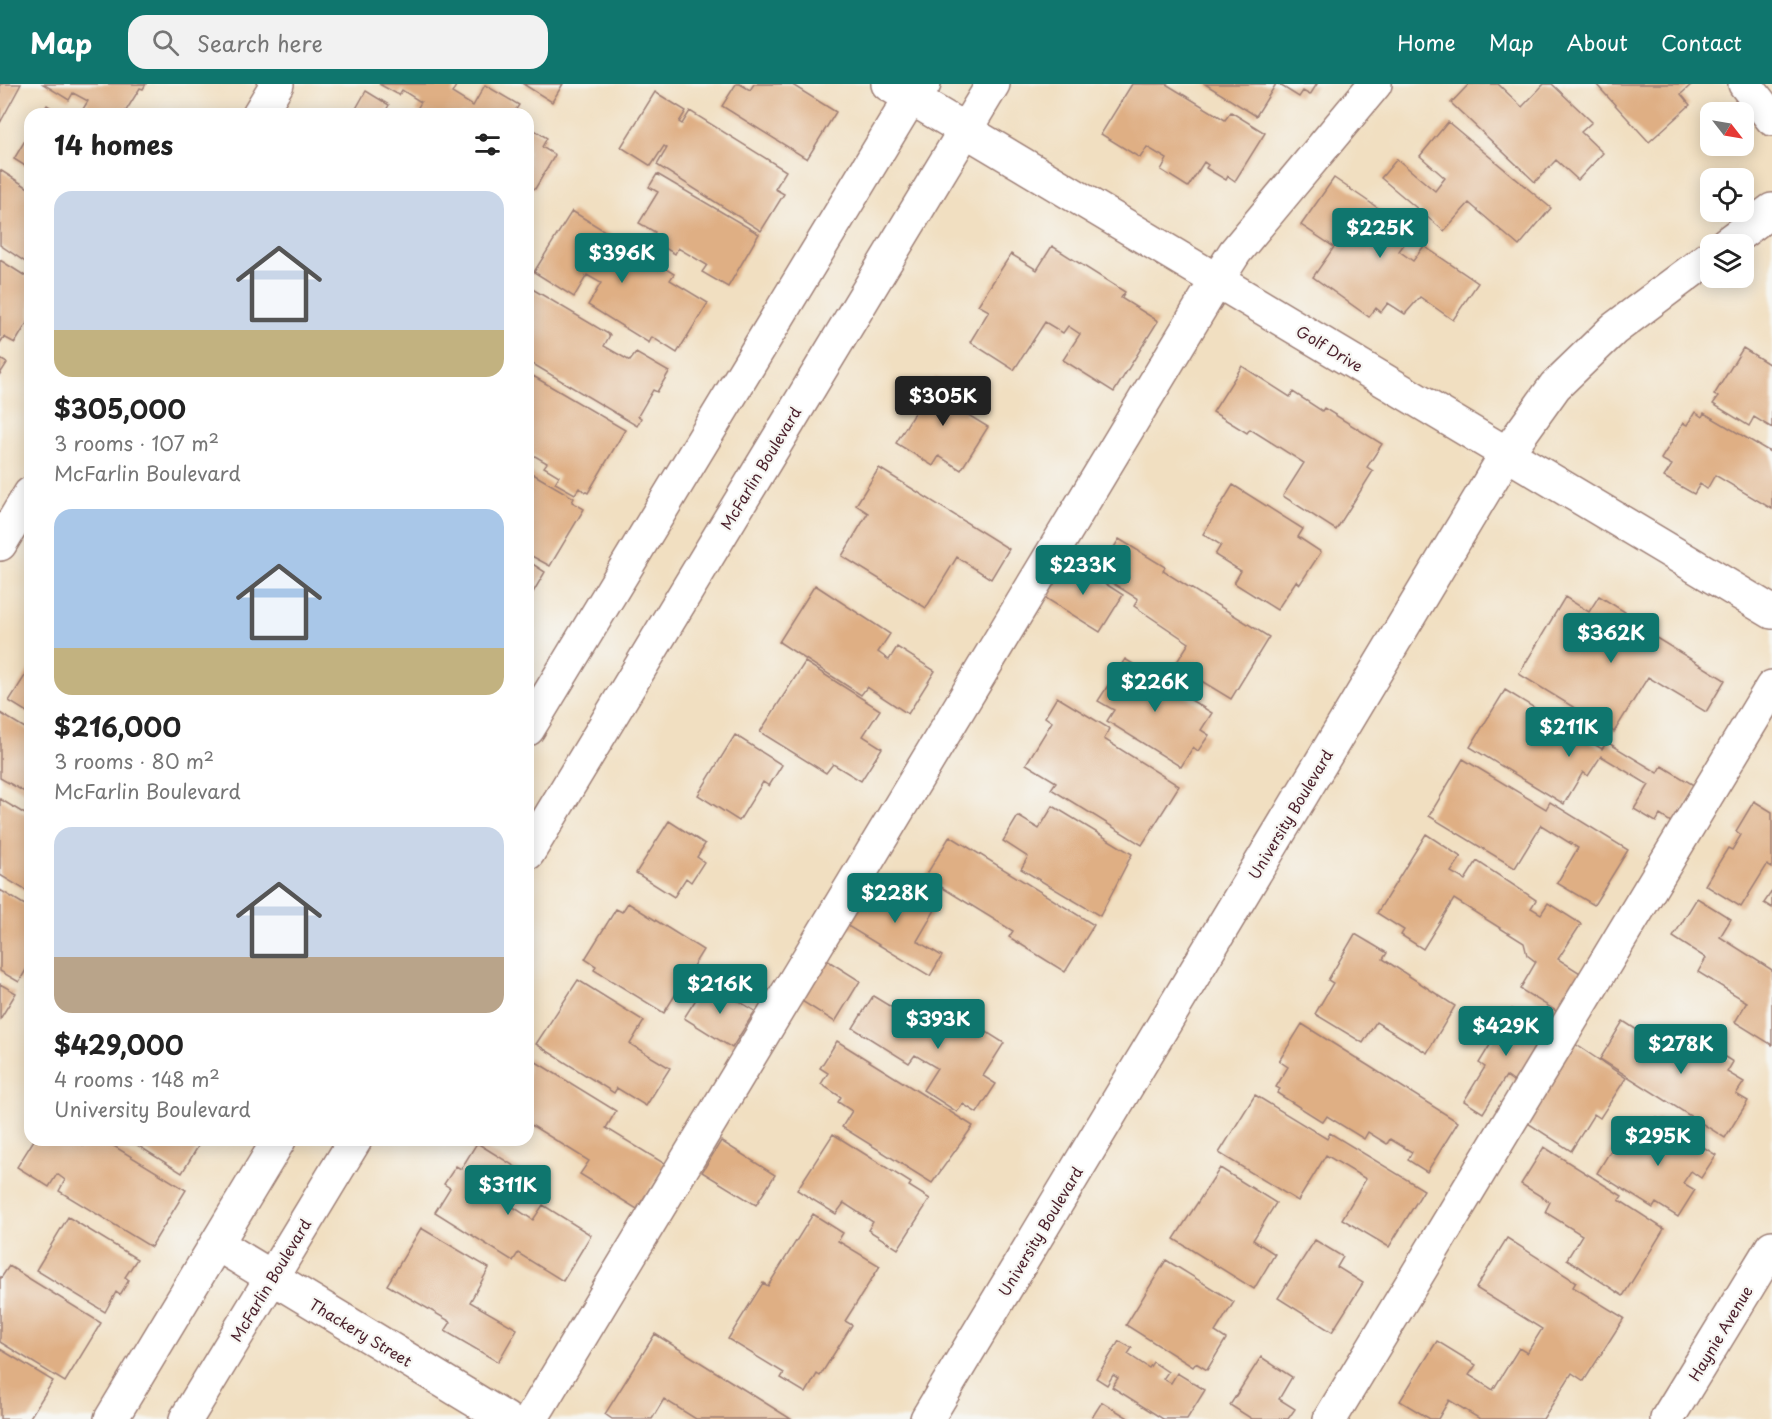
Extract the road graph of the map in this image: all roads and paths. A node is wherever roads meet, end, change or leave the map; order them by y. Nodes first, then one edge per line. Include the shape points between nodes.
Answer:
1 (277, 84) edge
2 (993, 84) edge
3 (1375, 84) edge
4 (1745, 84) edge
5 (908, 88) edge
6 (263, 108) edge
7 (1772, 119) edge
8 (965, 130) junction
9 (1772, 210) edge
10 (1740, 234) edge
11 (1700, 264) edge
12 (1216, 280) junction
13 (1507, 453) junction
14 (24, 504) edge
15 (0, 544) edge
16 (1772, 612) edge
17 (1772, 687) edge
18 (534, 719) edge
19 (534, 843) edge
20 (275, 1146) edge
21 (351, 1146) edge
22 (217, 1244) junction
23 (1772, 1247) edge
24 (272, 1278) junction
25 (111, 1419) edge
26 (186, 1419) edge
27 (506, 1419) edge
28 (531, 1419) edge
29 (927, 1419) edge
30 (1330, 1419) edge
31 (1667, 1419) edge

1 - 6 street
2 - 8 street, McFarlin Boulevard
3 - 12 street
4 - 7 street
5 - 8 street, Golf Drive
5 - 18 street
8 - 12 street, Golf Drive
8 - 19 street, McFarlin Boulevard
9 - 10 street
11 - 13 street, University Boulevard via 1605,338 1555,386
12 - 13 street, Golf Drive
12 - 28 street
13 - 16 street, Golf Drive
13 - 29 street, University Boulevard
14 - 15 street
17 - 30 street
20 - 22 street
21 - 24 street, McFarlin Boulevard
22 - 24 street, Thackery Street
22 - 25 street
23 - 31 street, Haynie Avenue
24 - 26 street, McFarlin Boulevard
24 - 27 street, Thackery Street

